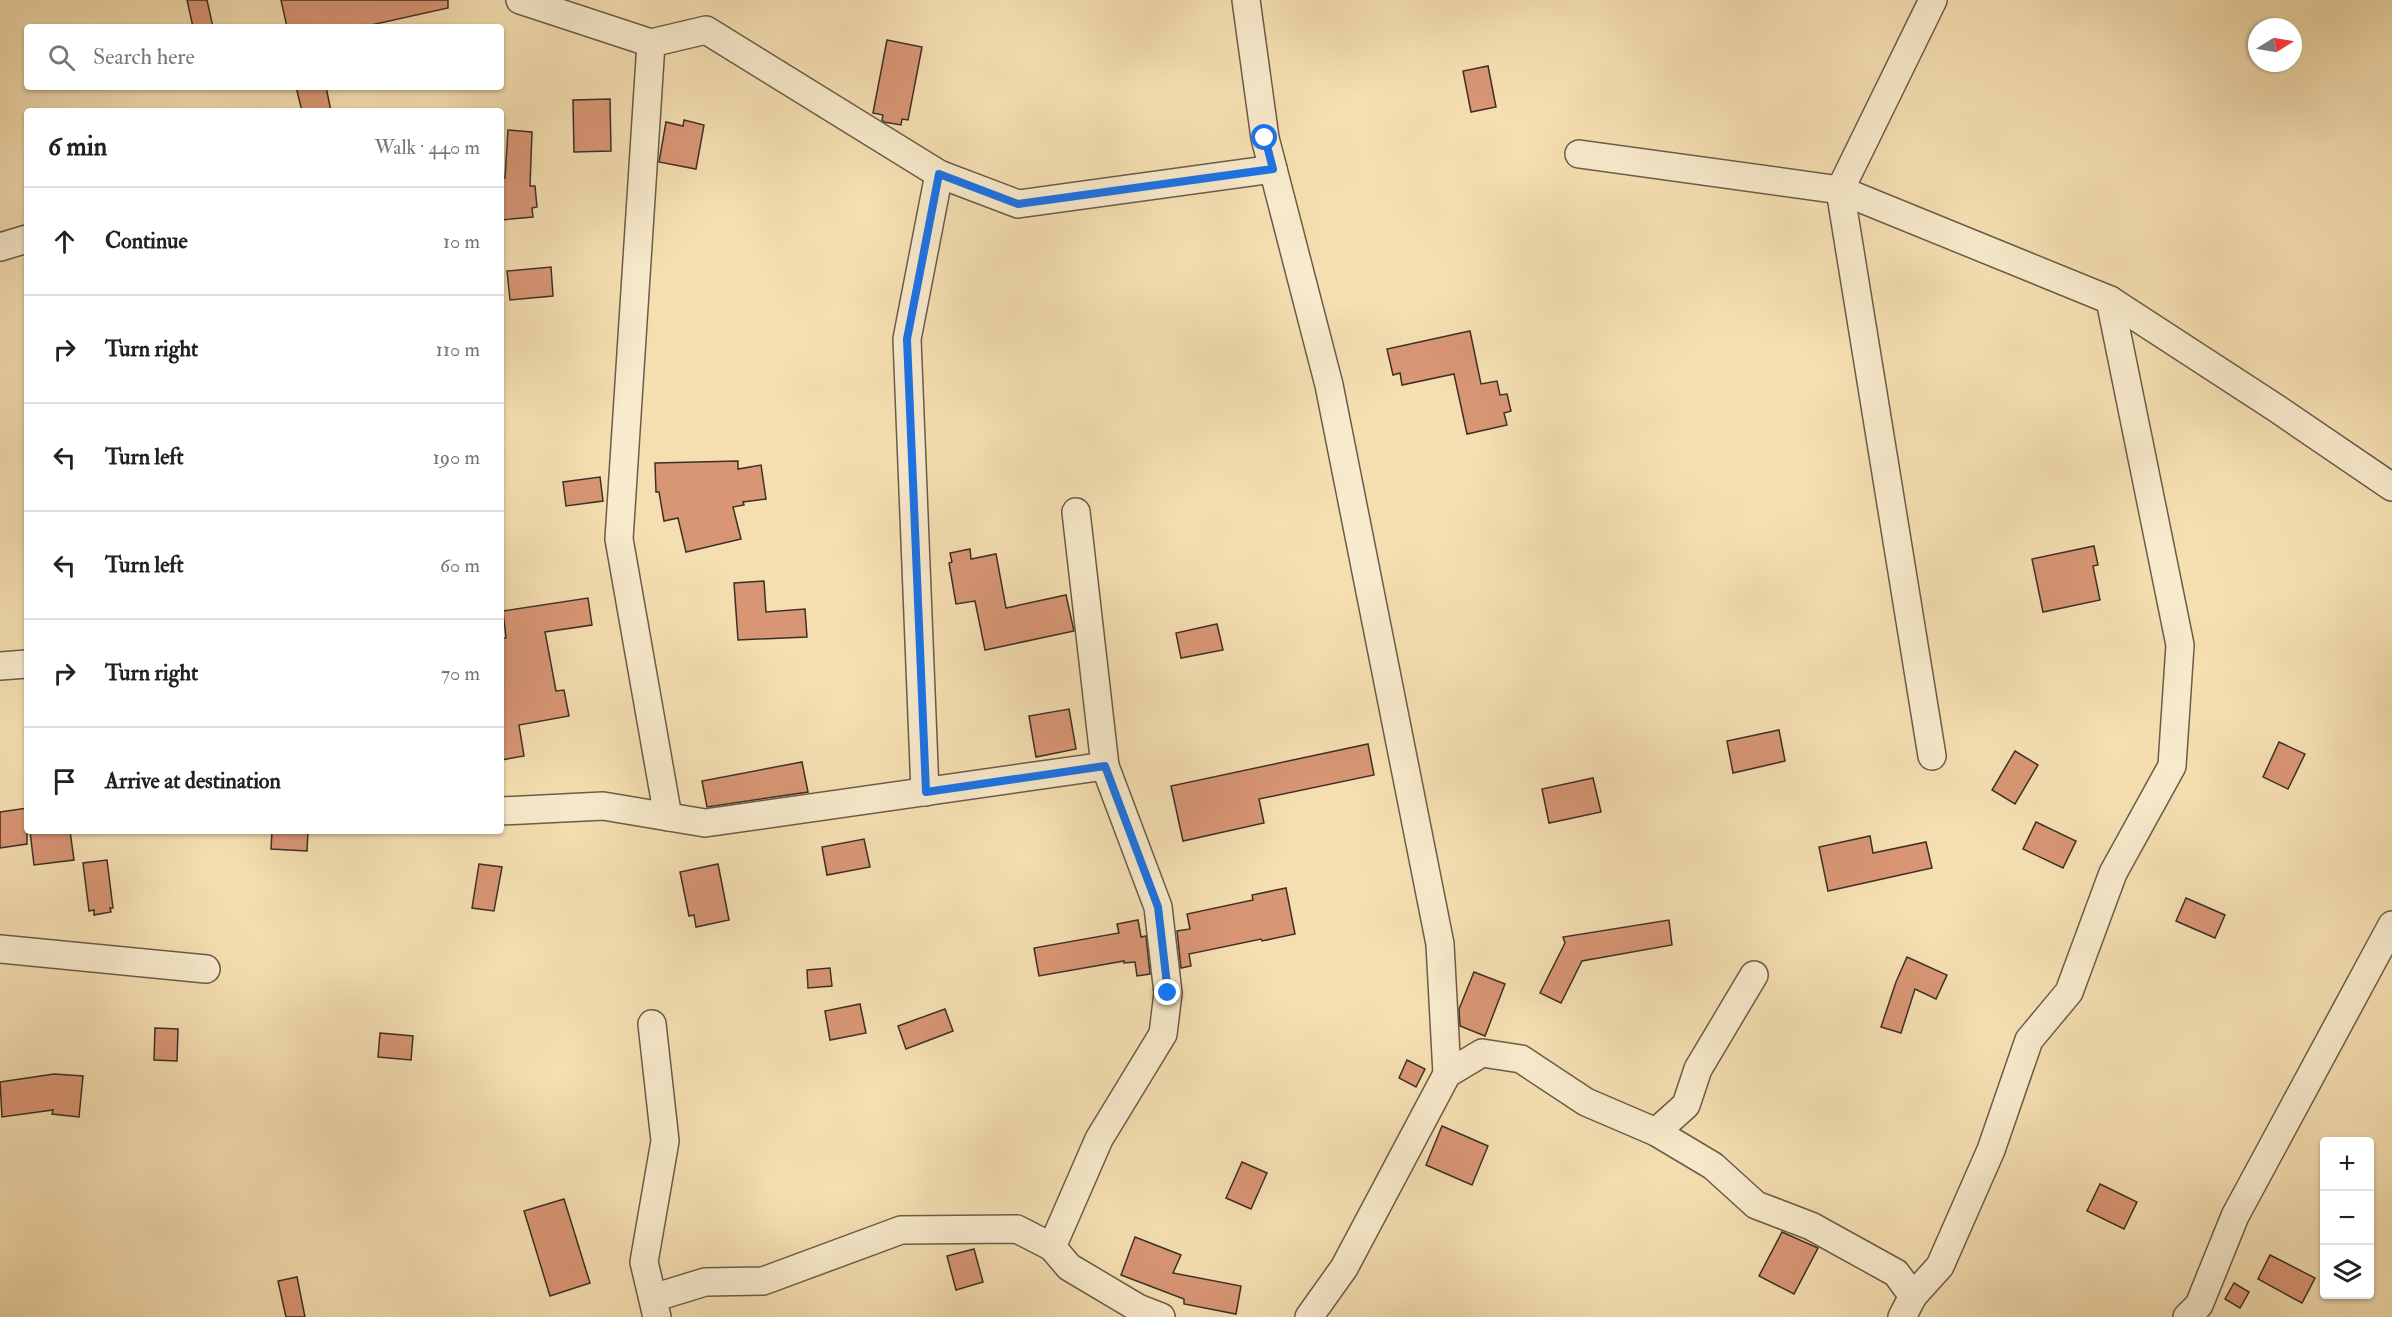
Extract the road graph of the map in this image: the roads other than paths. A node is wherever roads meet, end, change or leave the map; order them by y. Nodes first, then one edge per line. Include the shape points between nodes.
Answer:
1 (520, 0) edge
2 (1246, 0) edge
3 (1933, 0) edge
4 (651, 43) junction
5 (1579, 154) dead end
6 (1273, 169) junction
7 (939, 174) junction
8 (1840, 190) junction
9 (24, 240) edge
10 (0, 247) edge
11 (2110, 300) junction
12 (2392, 487) edge
13 (1076, 512) dead end
14 (24, 664) edge
15 (0, 666) edge
16 (1932, 756) dead end
17 (1105, 766) junction
18 (926, 792) junction
19 (504, 811) edge
20 (668, 817) junction
21 (2392, 925) edge
22 (0, 949) edge
23 (206, 969) dead end
24 (1754, 975) dead end
25 (652, 1024) dead end
26 (1447, 1074) junction
27 (1656, 1132) junction
28 (1052, 1247) junction
29 (1908, 1306) edge
30 (655, 1308) edge
31 (1161, 1317) edge
32 (1309, 1317) edge
33 (2187, 1317) edge

1 - 4 street
2 - 6 street via 1265,138
3 - 8 street
4 - 7 street via 706,30
4 - 20 street via 619,539
5 - 8 street
6 - 7 street via 1018,204
6 - 26 street via 1329,385 1440,944
7 - 18 street via 907,339
8 - 11 street
8 - 16 street
9 - 10 street
11 - 12 street
11 - 29 street via 2180,645 2172,766 2113,873 2069,992 2029,1040 1991,1150 1940,1266
13 - 17 street
14 - 15 street
17 - 18 street
17 - 28 street via 1158,907 1168,993 1163,1034 1099,1139
18 - 20 street via 705,823
19 - 20 street via 603,806
21 - 33 street via 2235,1216 2199,1305
22 - 23 street
24 - 27 street via 1698,1069 1686,1105
25 - 30 street via 664,1141 644,1262
26 - 27 street via 1482,1053 1521,1059 1586,1102
26 - 32 street via 1344,1268
27 - 29 street via 1713,1166 1756,1205 1811,1226 1896,1273
28 - 30 street via 1017,1229 901,1230 763,1281 705,1282
28 - 31 street via 1069,1267 1138,1308

